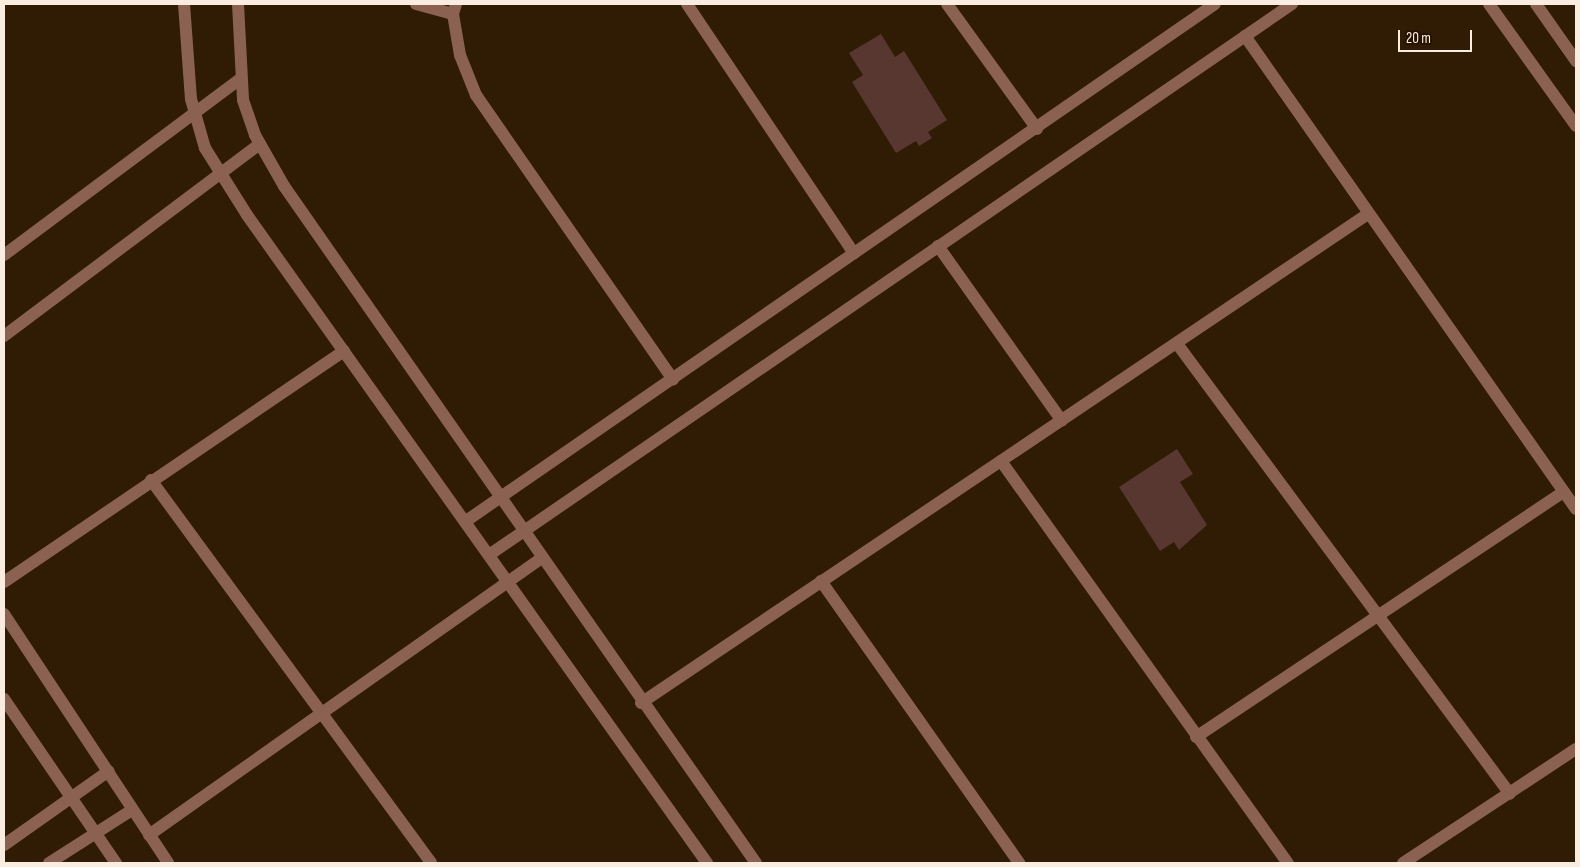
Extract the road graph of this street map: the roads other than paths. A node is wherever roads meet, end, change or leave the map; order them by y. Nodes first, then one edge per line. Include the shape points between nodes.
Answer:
1 (184, 4) edge
2 (238, 4) edge
3 (416, 4) edge
4 (687, 4) edge
5 (947, 4) edge
6 (1214, 4) edge
7 (1292, 4) edge
8 (1489, 4) edge
9 (1536, 4) edge
10 (455, 9) edge
11 (1245, 36) junction
12 (1576, 61) edge
13 (240, 79) junction
14 (196, 114) junction
15 (1576, 126) edge
16 (1037, 129) junction
17 (260, 144) junction
18 (222, 174) junction
19 (1368, 214) junction
20 (938, 246) junction
21 (854, 253) junction
22 (4, 255) edge
23 (4, 336) edge
24 (1178, 344) junction
25 (344, 351) junction
26 (673, 380) junction
27 (1062, 421) junction
28 (1000, 462) junction
29 (151, 480) junction
30 (1564, 492) junction
31 (503, 495) junction
32 (1576, 509) edge
33 (466, 521) junction
34 (524, 529) junction
35 (489, 555) junction
36 (541, 558) junction
37 (507, 581) junction
38 (821, 581) junction
39 (4, 582) edge
40 (4, 614) edge
41 (1380, 615) junction
42 (4, 699) edge
43 (641, 703) junction
44 (321, 713) junction
45 (1196, 737) junction
46 (1576, 749) edge
47 (109, 771) junction
48 (1510, 794) junction
49 (72, 798) junction
50 (132, 810) junction
51 (95, 832) junction
52 (149, 835) junction
53 (4, 845) edge
54 (49, 863) edge
55 (116, 863) edge
56 (168, 863) edge
57 (431, 863) edge
58 (706, 863) edge
59 (756, 863) edge
60 (1019, 863) edge
61 (1288, 863) edge
62 (1403, 863) edge

1 - 14 street via 184,37
2 - 13 street
3 - 10 street
4 - 21 street
5 - 16 street
6 - 16 street
7 - 11 street
8 - 15 street
9 - 12 street
10 - 26 street via 460,55 476,95
11 - 19 street
11 - 20 street
13 - 14 street
13 - 17 street
14 - 18 street via 205,148
14 - 22 street
16 - 21 street
17 - 18 street
17 - 31 street via 284,186
18 - 23 street
18 - 25 street
19 - 24 street
19 - 30 street
20 - 27 street
20 - 34 street
21 - 26 street
24 - 27 street
24 - 41 street
25 - 29 street
25 - 33 street
26 - 31 street
27 - 28 street
28 - 38 street
28 - 45 street
29 - 39 street
29 - 44 street
30 - 32 street
30 - 41 street
31 - 33 street
31 - 34 street
33 - 35 street
34 - 35 street
34 - 36 street
35 - 37 street
36 - 37 street
36 - 43 street
37 - 44 street
37 - 58 street
38 - 43 street
38 - 60 street
40 - 47 street
41 - 45 street
41 - 48 street
42 - 49 street
43 - 59 street
44 - 52 street
44 - 57 street
45 - 61 street
46 - 48 street
47 - 49 street
47 - 50 street
48 - 62 street
49 - 51 street
49 - 53 street
50 - 51 street
50 - 52 street
51 - 54 street
51 - 55 street
52 - 56 street

